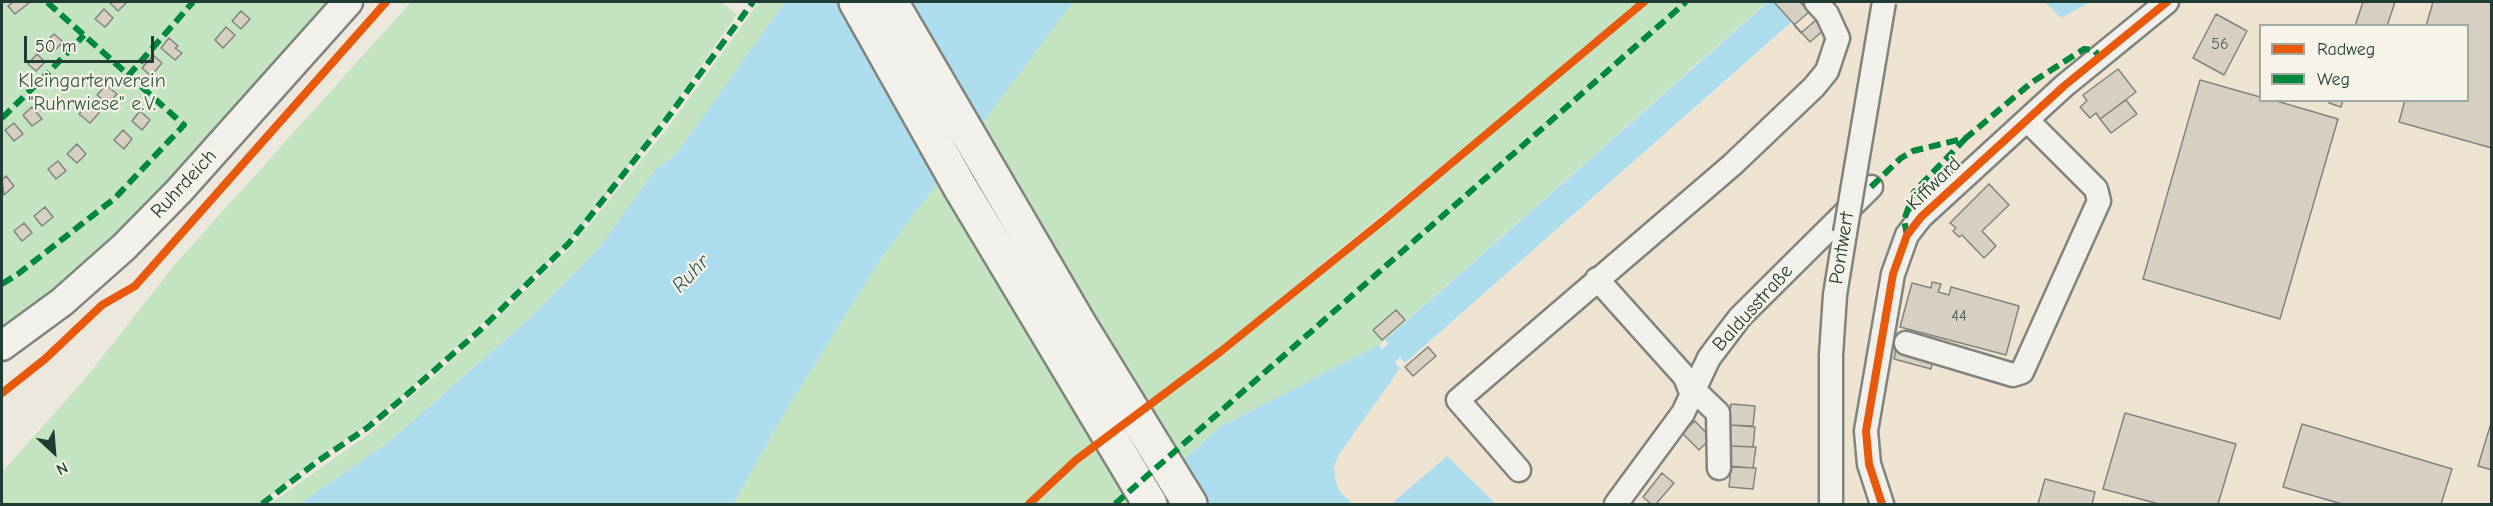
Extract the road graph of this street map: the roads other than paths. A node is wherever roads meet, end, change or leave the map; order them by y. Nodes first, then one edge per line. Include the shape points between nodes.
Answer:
1 (348, 2) edge
2 (856, 2) edge
3 (891, 2) edge
4 (1884, 2) edge
5 (2167, 2) edge
6 (1817, 3) edge
7 (2027, 120) junction
8 (1871, 187) dead end
9 (1597, 279) junction
10 (1906, 342) dead end
11 (2, 346) edge
12 (1693, 393) junction
13 (1719, 468) dead end
14 (1519, 470) dead end
15 (1830, 502) edge
16 (1150, 504) edge
17 (1190, 504) edge
18 (1616, 504) edge
19 (1882, 504) edge

1 - 11 main road, Ruhrdeich via 124,247 62,302
2 - 16 highway via 965,196
3 - 17 highway via 1081,327
4 - 15 street, Pontwert, bridge via 1835,295
5 - 7 street, Kiffward
6 - 9 street via 1838,38 1827,70 1814,87 1732,165
7 - 10 street via 2096,189 2099,201 2022,372 2013,375
7 - 19 street, Kiffward via 1921,218 1907,235 1900,253 1886,310 1866,431 1869,464
8 - 12 street, Baldusstraße via 1740,317 1709,358
9 - 12 street via 1685,376
9 - 14 street via 1458,399
12 - 13 street via 1718,413
12 - 18 street, Baldusstraße via 1683,413

